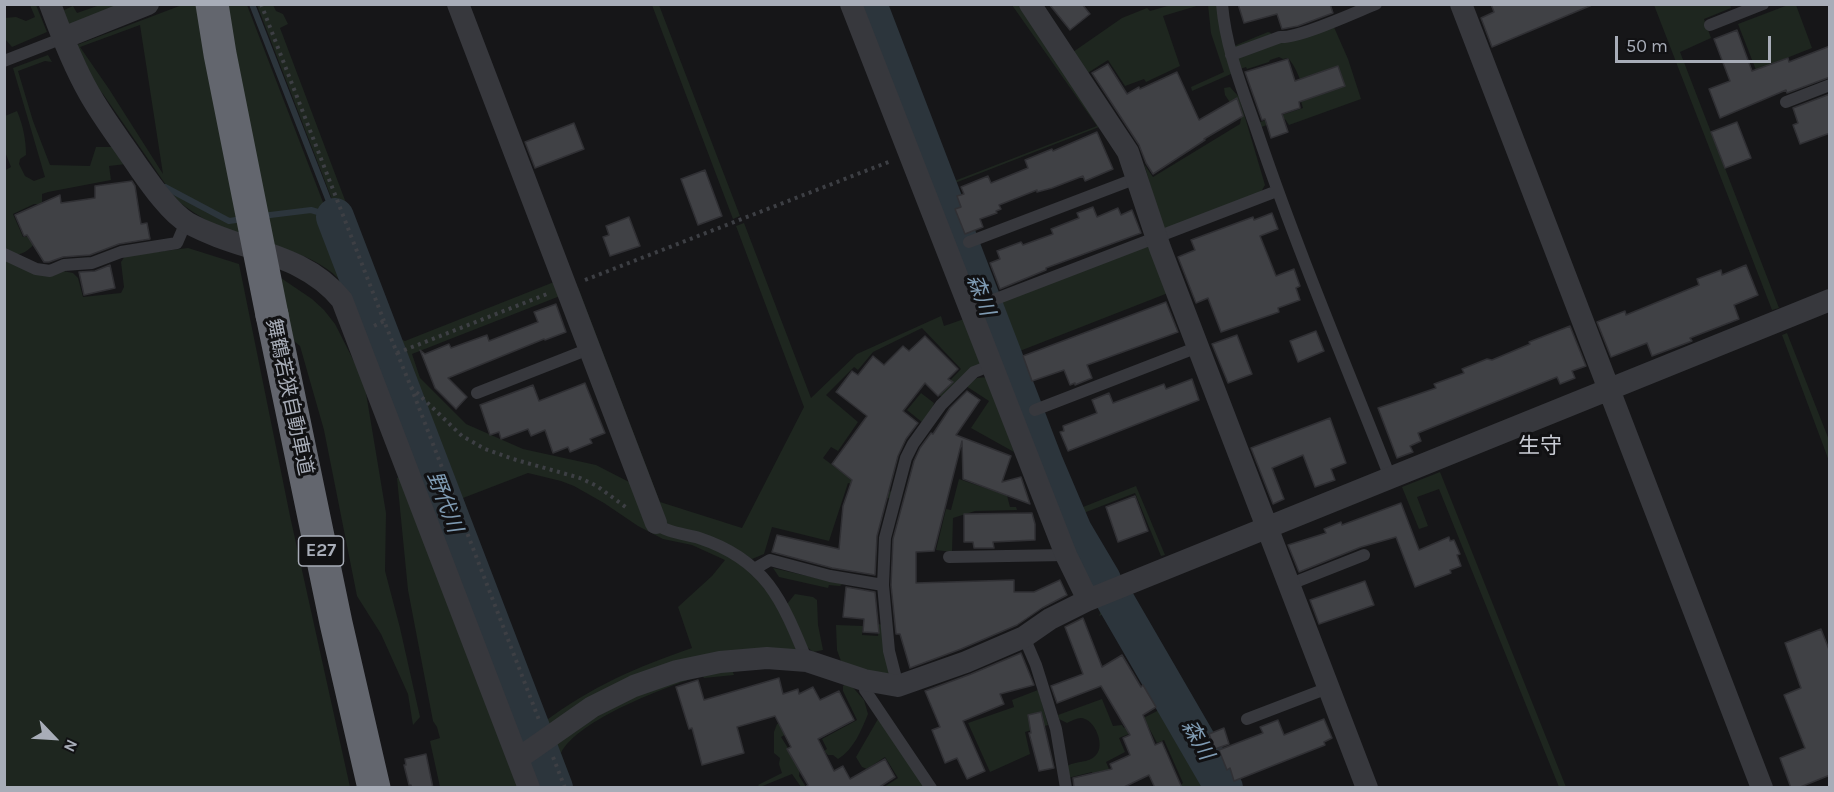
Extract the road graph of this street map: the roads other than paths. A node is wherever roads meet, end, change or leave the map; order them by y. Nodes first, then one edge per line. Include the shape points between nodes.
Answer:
1 (50, 4) edge
2 (148, 4) edge
3 (212, 4) edge
4 (458, 4) edge
5 (851, 4) edge
6 (1030, 4) edge
7 (1222, 4) edge
8 (1376, 4) edge
9 (1461, 4) edge
10 (1763, 4) edge
11 (1710, 25) dead end
12 (63, 38) junction
13 (1231, 55) junction
14 (4, 60) edge
15 (1830, 85) edge
16 (1786, 102) dead end
17 (1137, 178) junction
18 (1277, 191) junction
19 (186, 222) junction
20 (1156, 238) junction
21 (969, 242) dead end
22 (4, 254) edge
23 (1830, 300) edge
24 (978, 305) junction
25 (1198, 347) junction
26 (589, 350) junction
27 (992, 365) junction
28 (1610, 390) junction
29 (477, 393) dead end
30 (1035, 410) dead end
31 (1390, 477) junction
32 (656, 523) joint
33 (1266, 527) junction
34 (1066, 555) junction
35 (1364, 555) dead end
36 (949, 557) dead end
37 (756, 568) junction
38 (883, 585) junction
39 (1288, 585) junction
40 (1088, 600) junction
41 (1024, 637) junction
42 (807, 661) junction
43 (864, 680) junction
44 (898, 686) junction
45 (1328, 688) junction
46 (1247, 719) dead end
47 (535, 748) junction
48 (374, 788) edge
49 (530, 788) edge
50 (931, 788) edge
51 (1066, 788) edge
52 (1367, 788) edge
53 (1762, 788) edge

1 - 12 street
2 - 12 street
3 - 48 highway, 舞鶴若狭自動車道 / E27, bridge via 272,315
4 - 26 street
5 - 24 street via 909,154
6 - 17 street via 1128,152
7 - 13 lane
8 - 13 lane
9 - 28 street
10 - 11 lane
12 - 14 lane
12 - 19 street via 88,92 107,121 156,192
13 - 18 lane
15 - 16 lane
17 - 20 street
17 - 21 lane
18 - 20 lane
18 - 31 lane
19 - 22 lane via 177,243 121,252 50,271
19 - 47 street via 296,263 329,284 342,300
20 - 24 lane
20 - 25 street
23 - 28 street
24 - 27 street
25 - 30 lane
25 - 33 street
26 - 29 lane
26 - 32 street
27 - 34 street
27 - 38 lane via 974,372 962,383 929,420 906,458 885,538
28 - 31 street
28 - 53 street
31 - 33 street
32 - 37 lane via 713,542
33 - 39 street
33 - 40 street
34 - 36 lane
34 - 40 street
35 - 39 lane
37 - 38 lane via 770,560
37 - 42 lane via 781,604
38 - 44 lane via 889,651
39 - 45 street
40 - 41 street via 1050,618
41 - 44 street
41 - 51 lane via 1056,729
42 - 43 street
42 - 47 street via 743,659 677,671 610,697
43 - 44 street
43 - 50 lane via 865,690
45 - 46 lane
45 - 52 street
47 - 49 street

